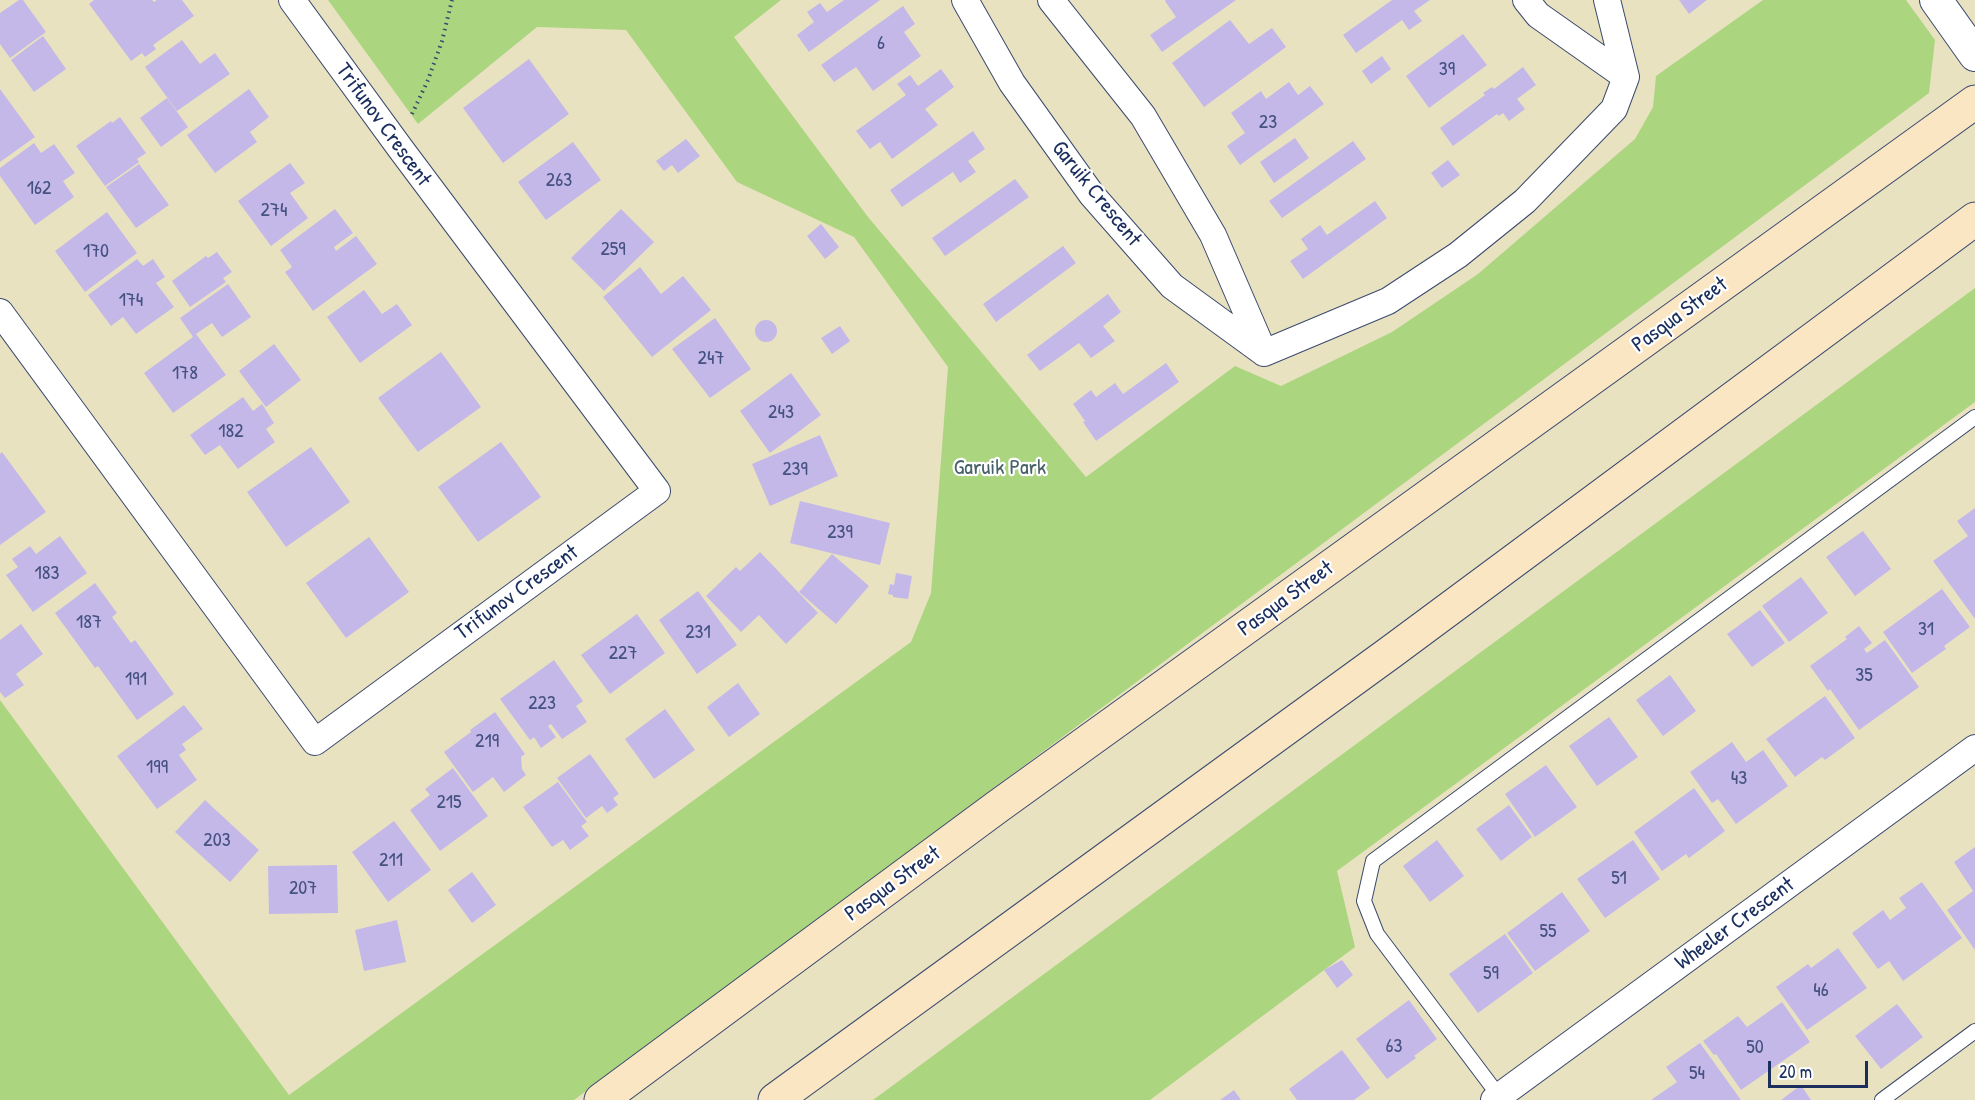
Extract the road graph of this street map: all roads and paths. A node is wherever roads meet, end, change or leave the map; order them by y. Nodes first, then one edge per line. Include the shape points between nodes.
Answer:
1 (292, 0) edge
2 (452, 0) edge
3 (965, 0) edge
4 (1051, 0) edge
5 (1526, 0) edge
6 (1607, 0) edge
7 (1936, 0) edge
8 (1975, 55) edge
9 (1626, 77) junction
10 (1975, 102) edge
11 (400, 148) junction
12 (1975, 219) edge
13 (0, 312) edge
14 (1264, 353) junction
15 (1975, 417) edge
16 (1975, 748) edge
17 (1975, 1031) edge
18 (1499, 1099) edge
19 (601, 1100) edge
20 (775, 1100) edge
21 (1882, 1100) edge

1 - 11 street, Trifunov Crescent
2 - 11 path via 429,80
3 - 14 street, Garuik Crescent via 1012,83 1092,195 1172,286
4 - 14 street via 1143,116 1213,235
5 - 9 street via 1538,15
6 - 9 street
7 - 8 street
9 - 14 street via 1614,109 1525,201 1458,255 1388,301
10 - 19 main road, Pasqua Street via 997,807
11 - 13 street, Trifunov Crescent via 657,491 315,742
12 - 20 main road via 1391,652
15 - 18 lane via 1373,861 1364,901 1377,934
16 - 18 street, Wheeler Crescent
17 - 21 lane

